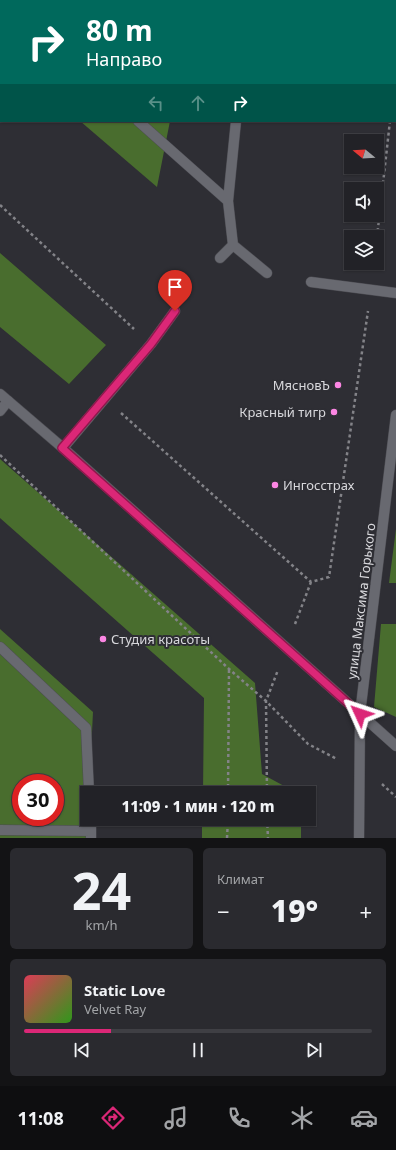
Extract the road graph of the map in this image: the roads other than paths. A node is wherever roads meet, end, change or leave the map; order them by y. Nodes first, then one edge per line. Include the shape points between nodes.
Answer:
1 (139, 122) edge
2 (236, 122) edge
3 (228, 201) junction
4 (233, 245) junction
5 (220, 258) dead end
6 (267, 273) dead end
7 (310, 282) dead end
8 (396, 293) edge
9 (175, 311) dead end
10 (4, 398) edge
11 (0, 411) edge
12 (396, 420) edge
13 (62, 448) junction
14 (0, 647) edge
15 (360, 714) junction
16 (396, 746) edge
17 (89, 786) edge
18 (0, 830) edge
19 (91, 835) edge
20 (359, 838) edge

1 - 3 street
2 - 3 street
3 - 4 street
4 - 5 street
4 - 6 street
7 - 8 street
9 - 13 street via 151,344
10 - 11 street
10 - 13 street
12 - 15 street, улица Максима Горького
13 - 15 street
14 - 17 street via 86,728
15 - 16 street
15 - 20 street, улица Максима Горького
18 - 19 street

